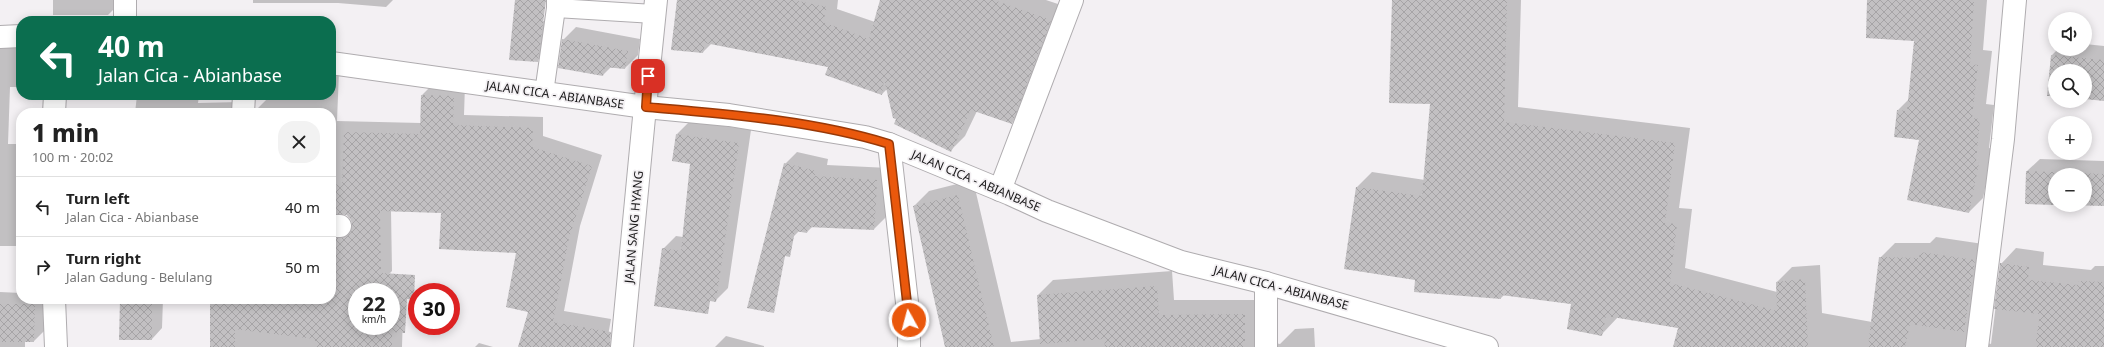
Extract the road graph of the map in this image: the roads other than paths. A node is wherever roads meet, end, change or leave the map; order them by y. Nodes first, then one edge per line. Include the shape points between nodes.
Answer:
1 (125, 0) edge
2 (1072, 0) edge
3 (2015, 0) edge
4 (556, 4) edge
5 (655, 7) edge
6 (125, 16) edge
7 (16, 36) edge
8 (0, 37) edge
9 (336, 64) edge
10 (544, 93) junction
11 (646, 107) junction
12 (889, 144) junction
13 (1000, 190) junction
14 (1266, 283) junction
15 (54, 304) edge
16 (56, 347) edge
17 (622, 347) edge
18 (909, 347) edge
19 (1266, 347) edge
20 (1487, 347) edge
21 (1977, 347) edge

1 - 6 street
2 - 13 street
3 - 21 street via 2004,139
4 - 5 lane
4 - 10 lane
5 - 11 street, JALAN SANG HYANG
7 - 8 street
9 - 10 street, JALAN CICA - ABIANBASE
10 - 11 street, JALAN CICA - ABIANBASE
11 - 12 street, JALAN CICA - ABIANBASE via 803,125
11 - 17 street, JALAN SANG HYANG
12 - 13 street, JALAN CICA - ABIANBASE
12 - 18 street via 909,320
13 - 14 street, JALAN CICA - ABIANBASE via 1047,211 1181,262
14 - 19 street
14 - 20 street, JALAN CICA - ABIANBASE
15 - 16 street

